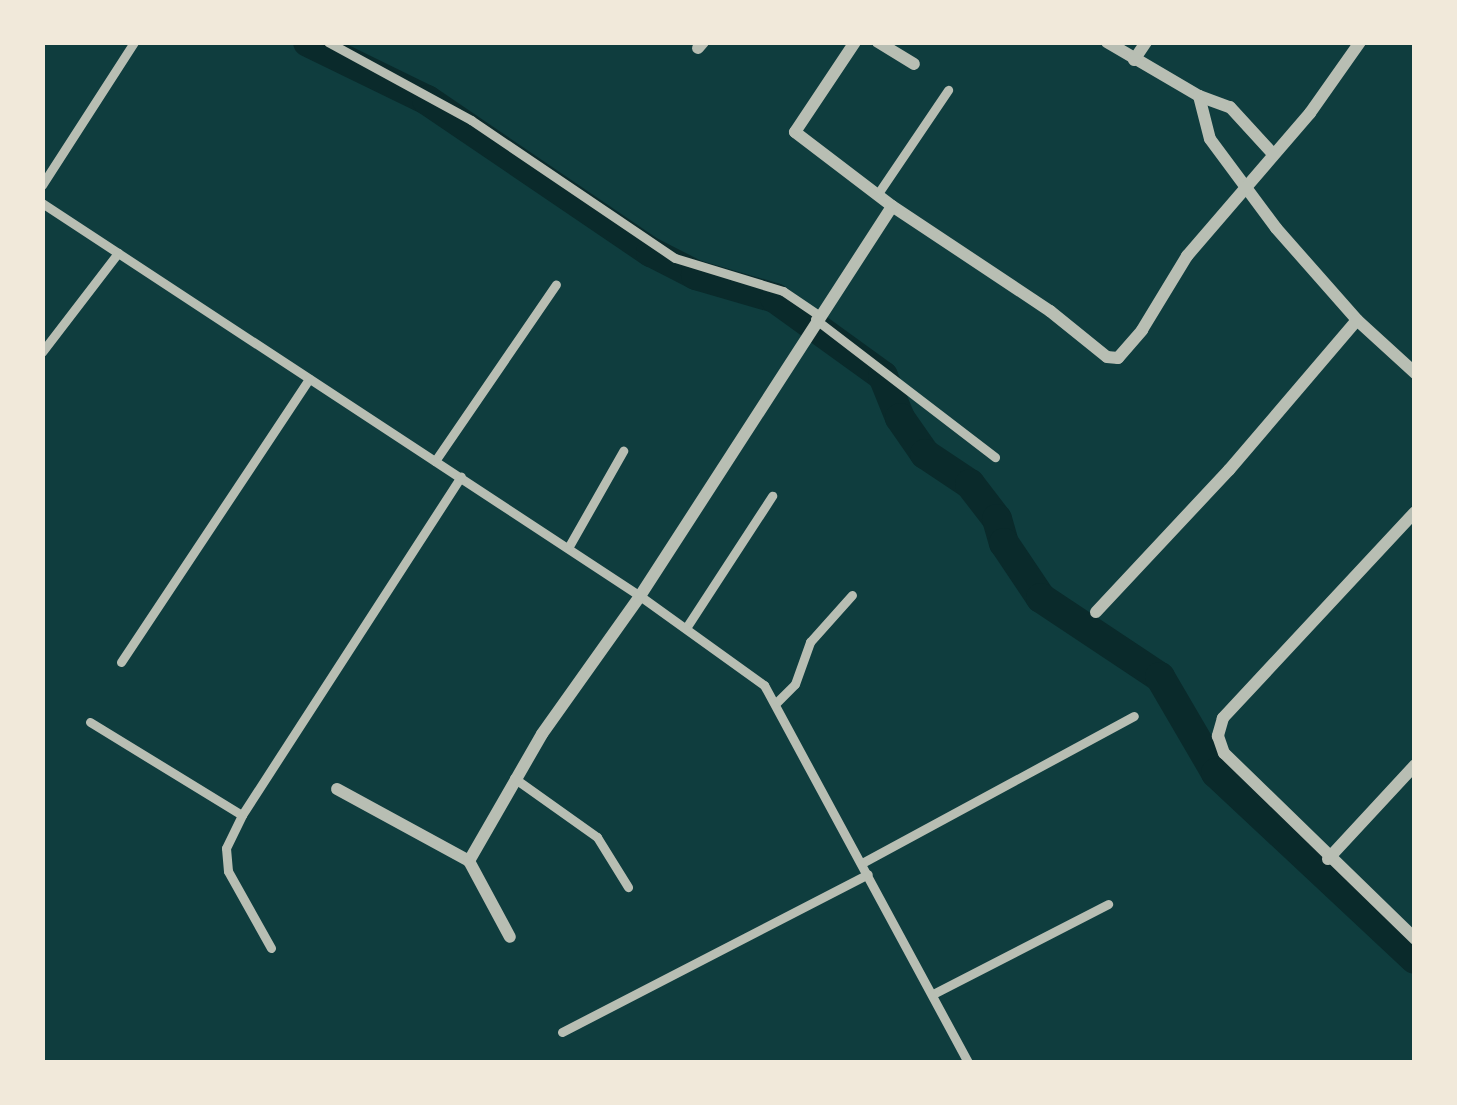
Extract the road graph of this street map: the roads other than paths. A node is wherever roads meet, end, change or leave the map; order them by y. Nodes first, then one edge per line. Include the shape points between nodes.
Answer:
1 (134, 42) edge
2 (328, 42) edge
3 (855, 42) edge
4 (878, 42) edge
5 (1107, 42) edge
6 (1146, 42) edge
7 (1360, 42) edge
8 (344, 46) edge
9 (1134, 60) junction
10 (914, 64) dead end
11 (948, 90) dead end
12 (1199, 96) junction
13 (1273, 154) junction
14 (1245, 183) junction
15 (42, 184) edge
16 (877, 195) junction
17 (42, 203) edge
18 (892, 206) junction
19 (118, 253) junction
20 (556, 284) dead end
21 (1358, 320) junction
22 (813, 322) junction
23 (42, 331) edge
24 (53, 339) junction
25 (42, 352) edge
26 (1415, 374) edge
27 (309, 380) junction
28 (623, 451) dead end
29 (995, 457) dead end
30 (435, 461) junction
31 (461, 477) junction
32 (772, 496) dead end
33 (1415, 512) edge
34 (568, 548) junction
35 (852, 595) dead end
36 (640, 596) junction
37 (1096, 612) dead end
38 (686, 628) junction
39 (121, 662) dead end
40 (778, 702) junction
41 (1134, 716) dead end
42 (90, 722) dead end
43 (1415, 765) edge
44 (514, 778) junction
45 (337, 789) dead end
46 (242, 815) junction
47 (1328, 860) junction
48 (469, 861) junction
49 (865, 869) junction
50 (628, 887) dead end
51 (1108, 904) dead end
52 (510, 937) dead end
53 (1415, 939) edge
54 (271, 948) dead end
55 (933, 994) junction
56 (562, 1032) dead end
57 (968, 1063) edge

1 - 15 lane
2 - 8 lane
3 - 16 street via 795,132
4 - 10 street
5 - 9 street
6 - 9 street
7 - 13 street
8 - 22 lane via 675,258 783,291
9 - 12 street
11 - 16 lane
12 - 13 street via 1230,106
12 - 14 street via 1210,139
13 - 14 street
14 - 18 street via 1113,359
14 - 21 street
16 - 18 street
17 - 19 lane
18 - 22 street
19 - 24 lane
19 - 27 lane
20 - 30 lane
21 - 26 street
21 - 37 street
22 - 29 lane
22 - 36 street
23 - 24 lane
24 - 25 lane
27 - 30 lane
27 - 39 lane
28 - 34 lane
30 - 31 lane
31 - 34 lane
31 - 46 lane
32 - 38 lane
33 - 47 street via 1223,718 1218,736 1224,753
34 - 36 lane
35 - 40 lane via 810,642 795,684
36 - 38 lane
36 - 44 street
38 - 40 lane
40 - 49 lane
41 - 49 lane
42 - 46 lane
43 - 47 street
44 - 48 street
44 - 50 lane via 598,837
45 - 48 street
46 - 54 lane via 224,859
47 - 53 street
48 - 52 street
49 - 55 lane
49 - 56 lane
51 - 55 lane
55 - 57 lane

